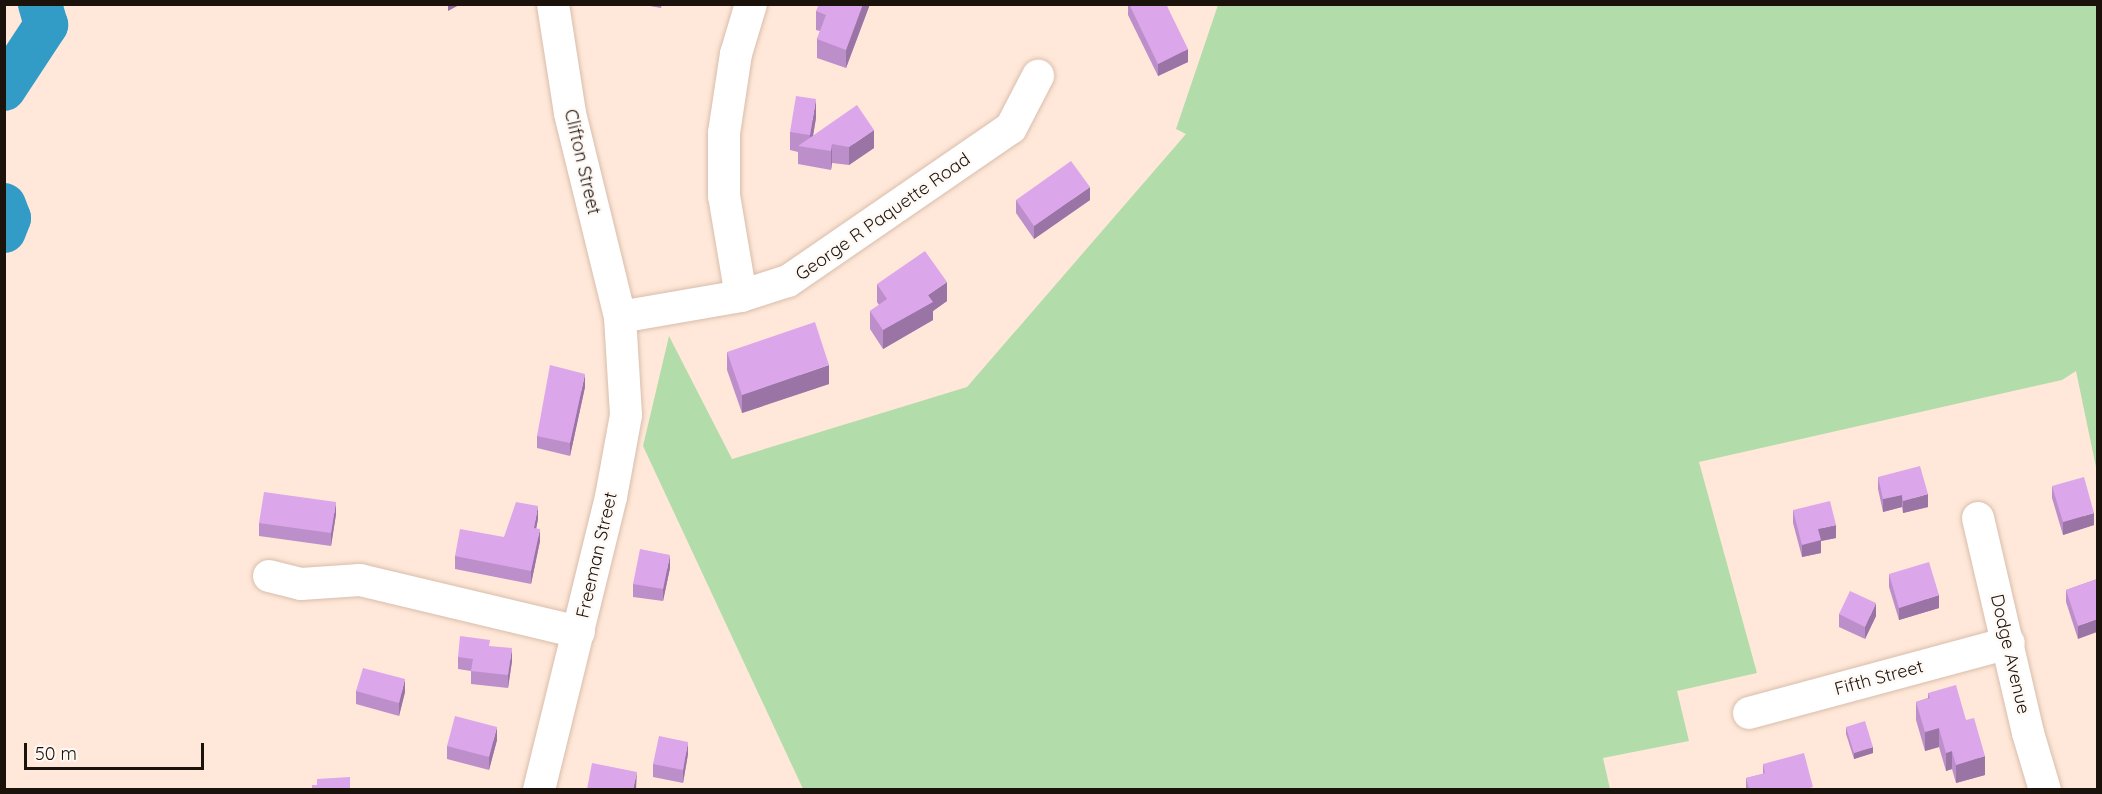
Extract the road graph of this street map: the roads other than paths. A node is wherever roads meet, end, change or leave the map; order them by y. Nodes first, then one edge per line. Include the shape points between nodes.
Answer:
1 (553, 4) edge
2 (751, 4) edge
3 (1038, 76) dead end
4 (741, 296) junction
5 (620, 317) junction
6 (1978, 518) dead end
7 (269, 576) dead end
8 (579, 632) junction
9 (2009, 643) junction
10 (1749, 713) dead end
11 (539, 789) edge
12 (2045, 789) edge

1 - 5 street, Clifton Street via 570,113
2 - 4 street via 736,54 724,133 724,196
3 - 4 street, George R Paquette Road via 1011,128 788,281
4 - 5 street, George R Paquette Road
5 - 8 street, Freeman Street via 626,415
6 - 9 street, Dodge Avenue
7 - 8 street via 301,584 360,580
8 - 11 street, Freeman Street
9 - 10 street, Fifth Street
9 - 12 street, Dodge Avenue via 2028,733

